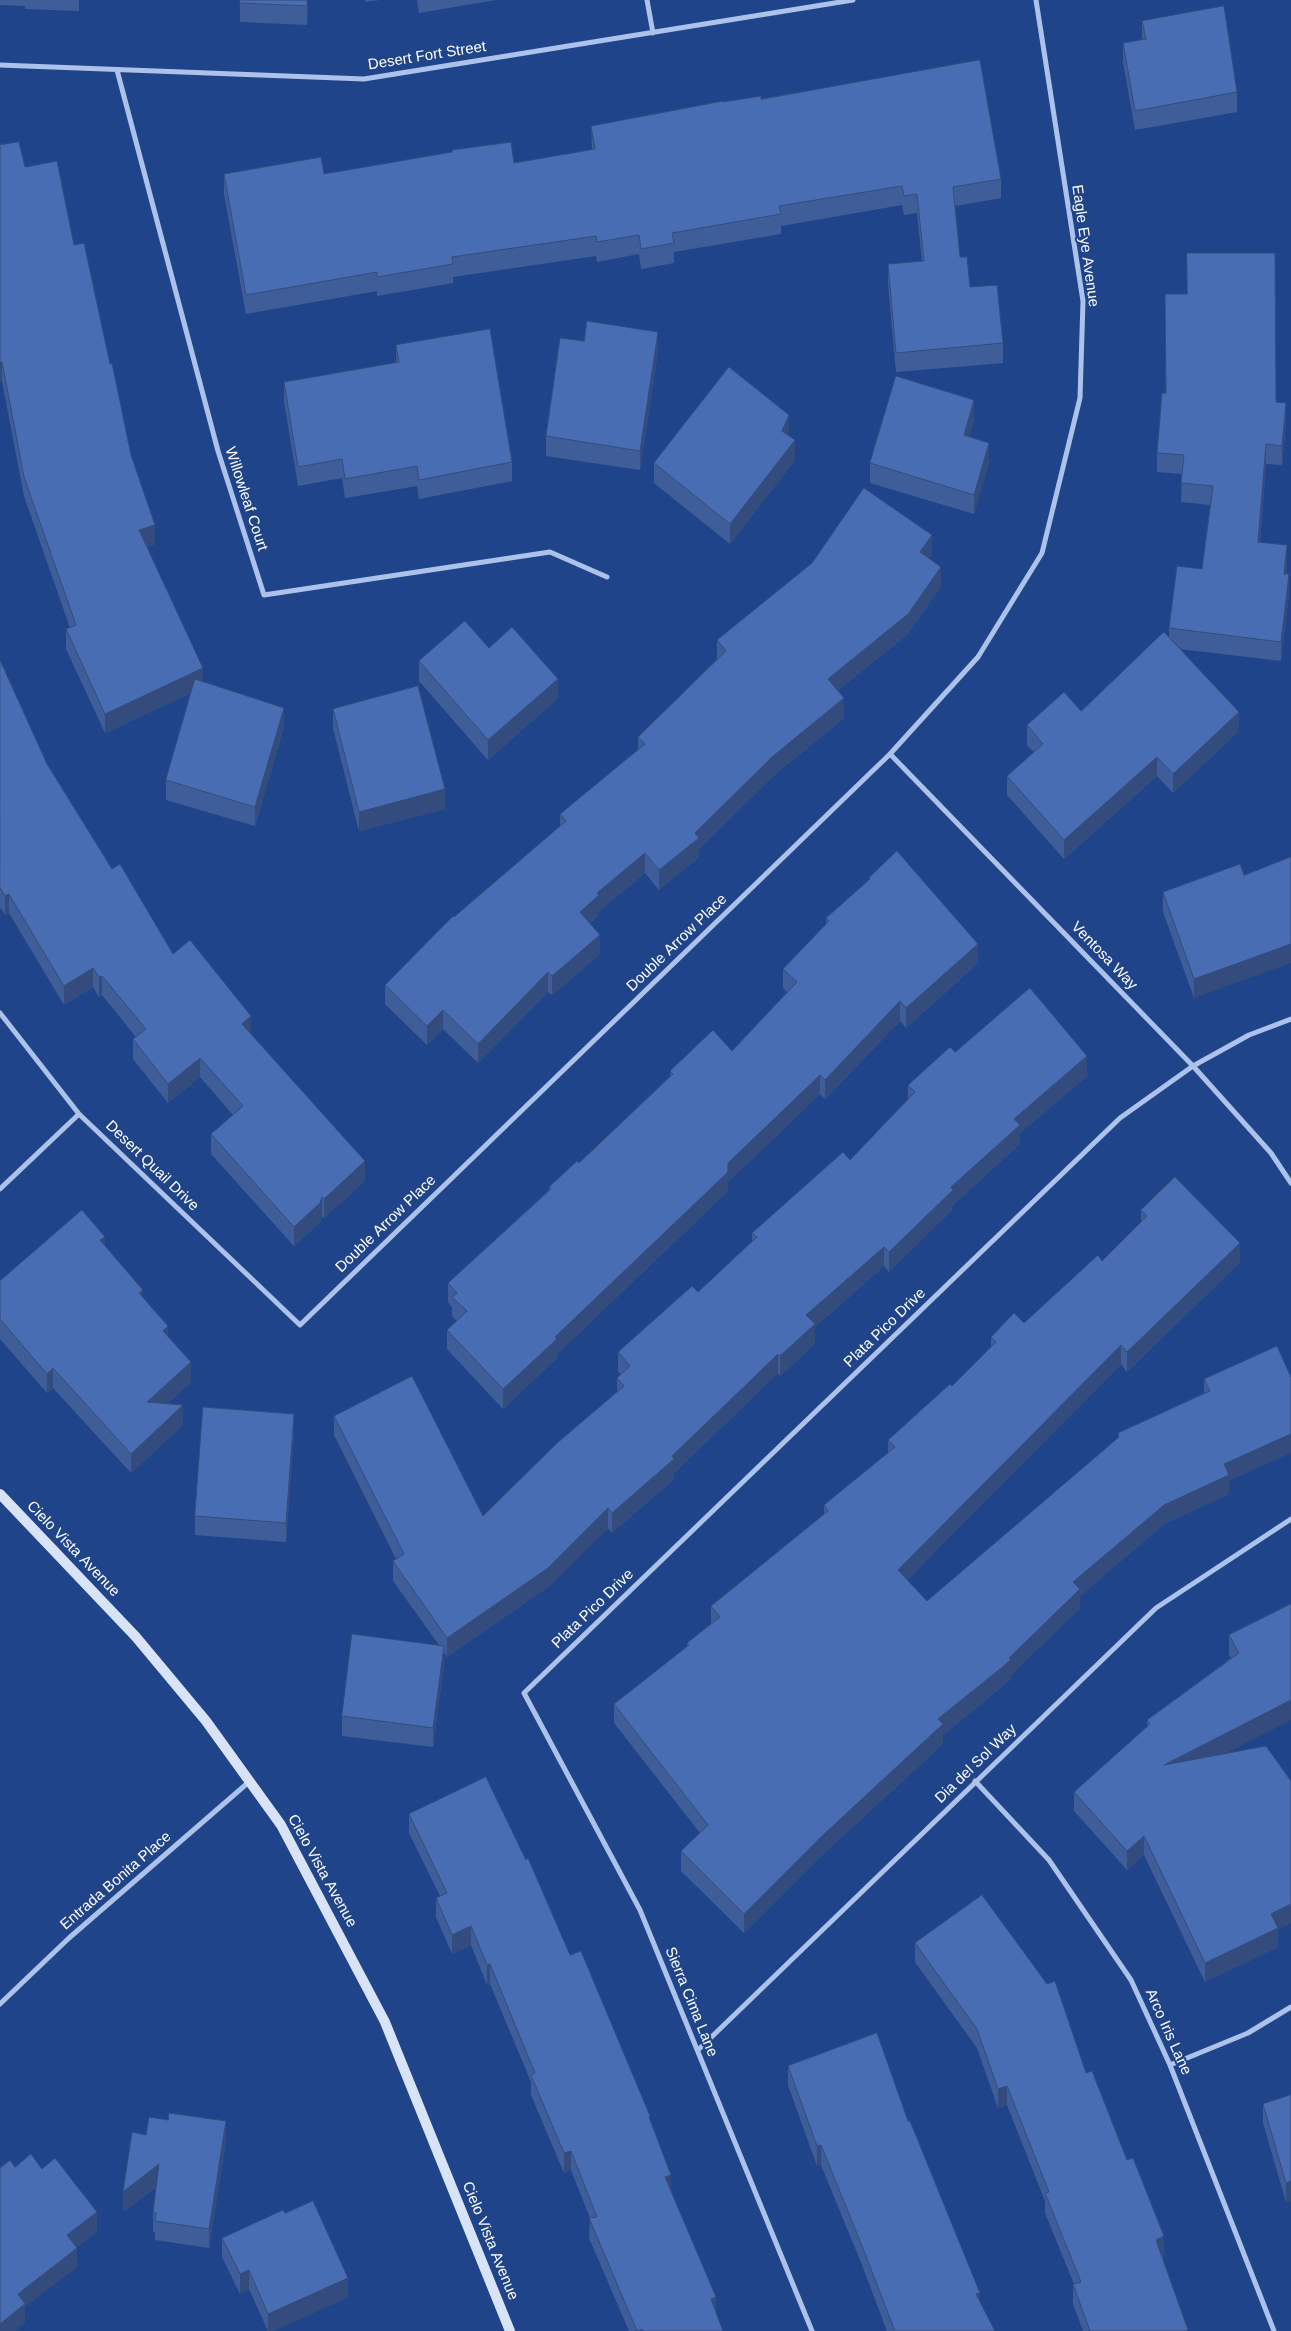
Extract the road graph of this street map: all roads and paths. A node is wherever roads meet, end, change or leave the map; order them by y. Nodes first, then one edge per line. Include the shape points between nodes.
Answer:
1 (647, 0) edge
2 (853, 0) edge
3 (1036, 0) edge
4 (653, 33) junction
5 (0, 65) edge
6 (116, 70) junction
7 (1042, 553) joint
8 (607, 577) dead end
9 (890, 754) junction
10 (0, 1014) edge
11 (1291, 1019) edge
12 (1193, 1066) junction
13 (79, 1114) junction
14 (1291, 1184) edge
15 (0, 1189) edge
16 (300, 1325) joint
17 (0, 1494) edge
18 (1291, 1519) edge
19 (524, 1693) joint
20 (250, 1781) junction
21 (975, 1781) junction
22 (0, 2004) edge
23 (1291, 2007) edge
24 (698, 2050) junction
25 (1170, 2065) junction
26 (510, 2331) edge
27 (812, 2331) edge
28 (1274, 2331) edge

1 - 4 street
2 - 4 street, Desert Fort Street
3 - 7 street, Eagle Eye Avenue via 1082,301 1080,398
4 - 6 street, Desert Fort Street via 364,79
5 - 6 street, Desert Fort Street
6 - 8 street, Willowleaf Court via 218,450 264,595 550,552
7 - 9 street, Double Arrow Place via 978,657
9 - 12 street, Ventosa Way
9 - 16 street, Double Arrow Place
10 - 13 street, Desert Quail Drive
11 - 12 street, Plata Pico Drive via 1249,1035
12 - 14 street, Ventosa Way via 1271,1153
12 - 19 street, Plata Pico Drive via 1120,1118
13 - 15 street
13 - 16 street, Desert Quail Drive
17 - 20 street, Cielo Vista Avenue via 136,1637 206,1721
18 - 21 street, Dia del Sol Way via 1156,1608
19 - 24 street, Sierra Cima Lane via 640,1910
20 - 22 street, Entrada Bonita Place via 70,1938
20 - 26 street, Cielo Vista Avenue via 281,1825 386,2022
21 - 24 street, Dia del Sol Way
21 - 25 street, Arco Iris Lane via 1049,1860 1131,1980
23 - 25 street via 1248,2033
24 - 27 street, Sierra Cima Lane
25 - 28 street, Arco Iris Lane

